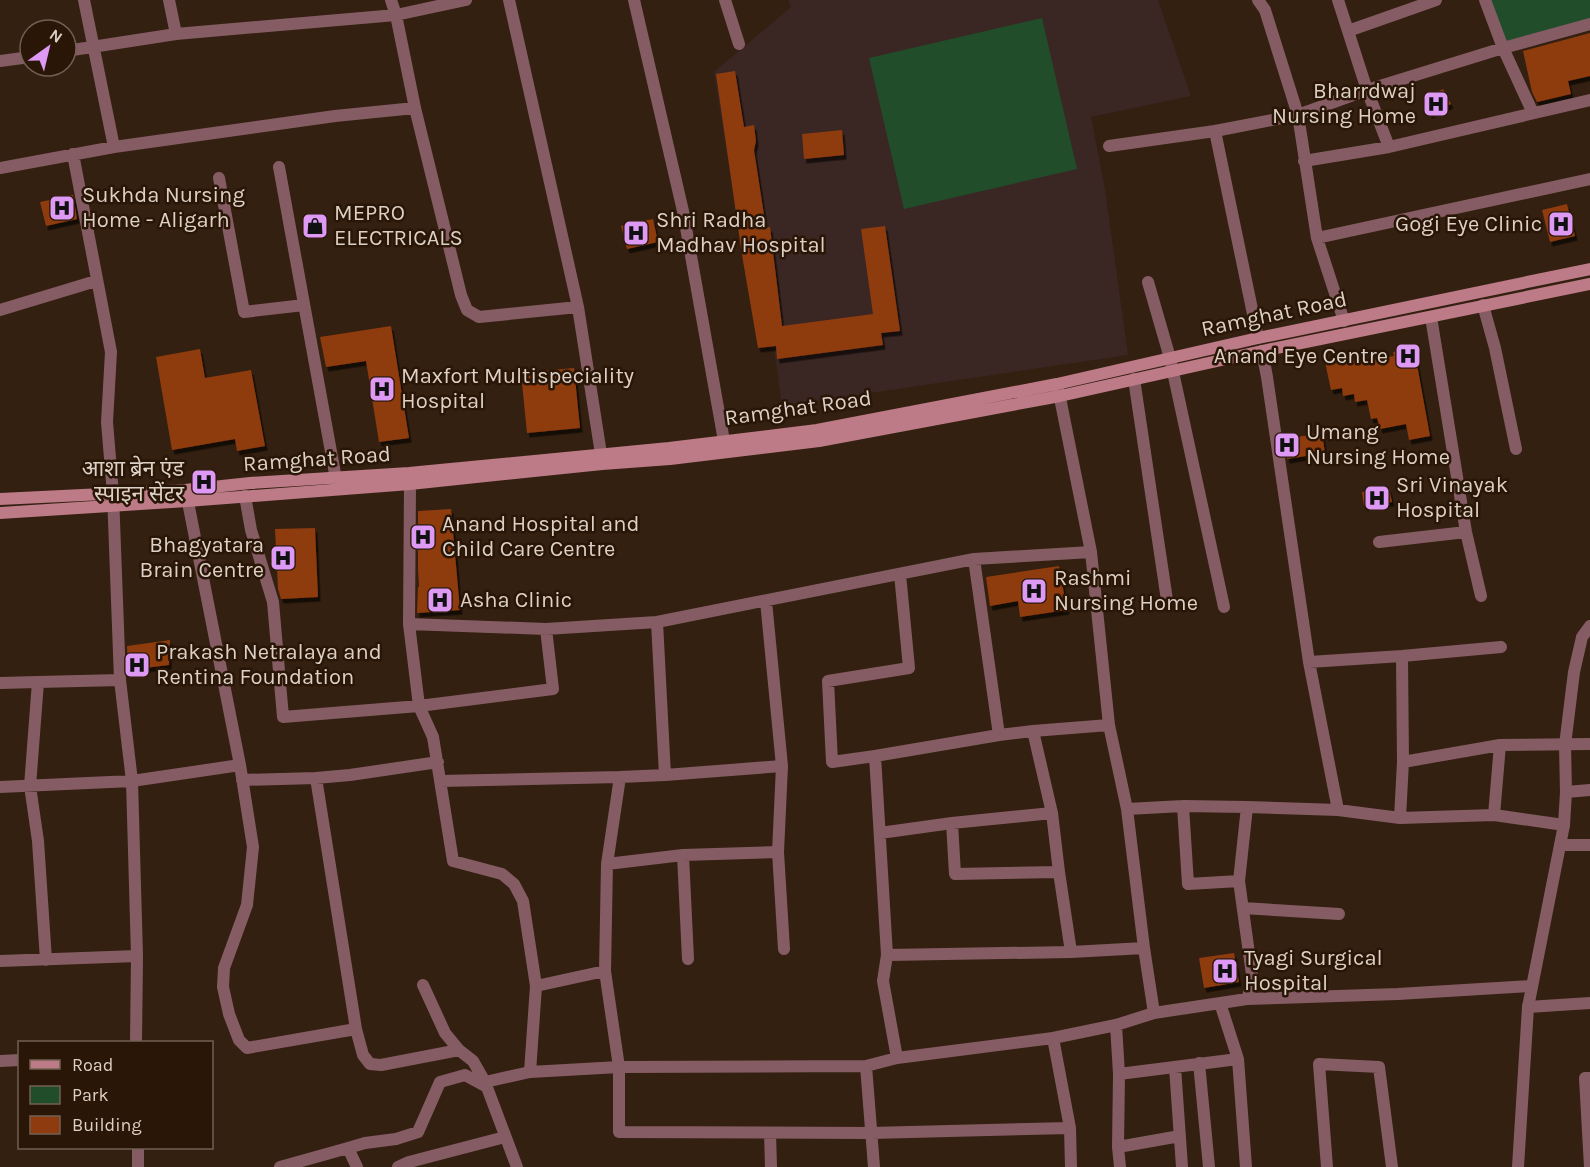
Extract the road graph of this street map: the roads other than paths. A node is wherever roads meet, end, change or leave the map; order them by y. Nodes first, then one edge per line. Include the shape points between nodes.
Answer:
1 (84, 0) edge
2 (169, 0) edge
3 (391, 0) edge
4 (466, 0) edge
5 (509, 0) edge
6 (634, 0) edge
7 (725, 0) edge
8 (1258, 0) edge
9 (1338, 0) edge
10 (1436, 0) edge
11 (1485, 0) edge
12 (396, 15) junction
13 (1590, 24) edge
14 (1348, 31) junction
15 (176, 34) junction
16 (739, 44) dead end
17 (94, 47) junction
18 (1503, 48) junction
19 (78, 49) edge
20 (18, 59) edge
21 (0, 61) edge
22 (1367, 90) junction
23 (1590, 100) edge
24 (415, 108) junction
25 (1533, 113) junction
26 (1298, 115) junction
27 (1215, 131) junction
28 (1109, 146) dead end
29 (114, 147) junction
30 (1389, 147) junction
31 (73, 154) junction
32 (1304, 161) junction
33 (279, 167) dead end
34 (0, 168) edge
35 (219, 178) dead end
36 (1590, 179) edge
37 (1317, 238) junction
38 (1590, 269) edge
39 (96, 281) junction
40 (1148, 282) dead end
41 (1590, 284) edge
42 (304, 305) junction
43 (1483, 305) junction
44 (578, 307) junction
45 (0, 310) edge
46 (1431, 317) junction
47 (1344, 321) junction
48 (1260, 344) junction
49 (1171, 364) junction
50 (1134, 379) junction
51 (1058, 390) junction
52 (724, 441) junction
53 (1516, 449) dead end
54 (601, 454) junction
55 (336, 479) junction
56 (410, 484) junction
57 (186, 496) junction
58 (245, 496) junction
59 (0, 499) edge
60 (114, 499) junction
61 (0, 513) edge
62 (1466, 532) junction
63 (1379, 542) dead end
64 (1091, 552) junction
65 (974, 559) junction
66 (900, 574) junction
67 (1481, 596) dead end
68 (1167, 600) dead end
69 (766, 601) junction
70 (1224, 607) dead end
71 (657, 622) junction
72 (410, 624) junction
73 (1590, 626) edge
74 (546, 629) junction
75 (1586, 637) edge
76 (1501, 647) dead end
77 (1402, 656) junction
78 (1309, 662) junction
79 (120, 680) junction
80 (38, 682) junction
81 (0, 683) edge
82 (419, 706) junction
83 (1109, 725) junction
84 (1032, 730) junction
85 (999, 735) junction
86 (1590, 744) edge
87 (1500, 745) junction
88 (1565, 745) junction
89 (875, 756) junction
90 (438, 762) junction
91 (1403, 762) junction
92 (240, 765) junction
93 (782, 766) junction
94 (665, 775) junction
95 (620, 777) junction
96 (316, 778) junction
97 (242, 780) junction
98 (132, 781) junction
99 (440, 781) junction
100 (30, 786) junction
101 (0, 787) edge
102 (1590, 790) edge
103 (1566, 792) junction
104 (1183, 806) junction
105 (1247, 807) junction
106 (1127, 809) junction
107 (1338, 810) junction
108 (1052, 813) junction
109 (1494, 814) junction
110 (1400, 818) junction
111 (952, 823) junction
112 (1564, 825) junction
113 (880, 833) junction
114 (1560, 845) junction
115 (1590, 845) edge
116 (778, 852) junction
117 (683, 855) junction
118 (607, 864) junction
119 (1059, 873) junction
120 (1239, 881) junction
121 (1243, 908) junction
122 (1339, 914) dead end
123 (1144, 948) junction
124 (784, 949) dead end
125 (1071, 952) junction
126 (887, 955) junction
127 (137, 956) junction
128 (688, 959) dead end
129 (46, 960) junction
130 (0, 961) edge
131 (606, 971) junction
132 (423, 985) dead end
133 (536, 986) junction
134 (1532, 986) junction
135 (1246, 999) junction
136 (1220, 1003) junction
137 (1590, 1003) edge
138 (1528, 1007) junction
139 (1154, 1012) junction
140 (1116, 1024) junction
141 (356, 1029) junction
142 (1053, 1038) junction
143 (136, 1041) edge
144 (459, 1050) junction
145 (897, 1058) junction
146 (1238, 1059) junction
147 (18, 1060) edge
148 (0, 1061) edge
149 (1199, 1064) junction
150 (866, 1066) junction
151 (619, 1067) junction
152 (1175, 1067) junction
153 (530, 1072) junction
154 (1119, 1074) junction
155 (1590, 1078) edge
156 (486, 1085) junction
157 (1070, 1128) junction
158 (770, 1133) junction
159 (871, 1133) junction
160 (1180, 1136) junction
161 (505, 1137) junction
162 (1118, 1147) junction
163 (348, 1148) junction
164 (138, 1149) edge
165 (138, 1167) edge
166 (280, 1167) edge
167 (357, 1167) edge
168 (398, 1167) edge
169 (516, 1167) edge
170 (771, 1167) edge
171 (874, 1167) edge
172 (1071, 1167) edge
173 (1120, 1167) edge
174 (1182, 1167) edge
175 (1209, 1167) edge
176 (1246, 1167) edge
177 (1327, 1167) edge
178 (1392, 1167) edge
179 (1518, 1167) edge
180 (1590, 1167) edge

1 - 17 street
2 - 15 street
3 - 12 street
4 - 12 street
5 - 44 street
6 - 52 street via 683,212
7 - 16 street
8 - 26 street via 1265,10
9 - 14 street
10 - 14 street
11 - 18 street
12 - 15 street
12 - 24 street
13 - 18 street
14 - 22 street
15 - 17 street
17 - 19 street
17 - 29 street
18 - 22 street
18 - 25 street
20 - 21 street
22 - 26 street
22 - 30 street
23 - 25 street
24 - 29 street
24 - 44 street via 467,310 479,317
25 - 30 street
26 - 27 street
26 - 32 street
27 - 28 street
27 - 48 street
29 - 31 street
30 - 32 street
31 - 34 street
31 - 39 street
32 - 37 street
33 - 42 street
35 - 42 street via 244,312
36 - 37 street
37 - 47 street
38 - 47 main road, Ramghat Road
39 - 45 street
39 - 60 street via 111,352 107,422
40 - 49 street
41 - 43 main road, Ramghat Road
42 - 55 street
43 - 46 main road, Ramghat Road
43 - 53 street
44 - 54 street
46 - 48 main road, Ramghat Road
46 - 62 street
47 - 48 main road, Ramghat Road
48 - 49 main road, Ramghat Road
48 - 78 street
49 - 50 main road, Ramghat Road
49 - 51 main road, Ramghat Road
49 - 70 street
50 - 51 main road, Ramghat Road
50 - 68 street
51 - 52 main road, Ramghat Road via 817,430
51 - 56 main road, Ramghat Road via 819,441
51 - 64 street
52 - 54 main road, Ramghat Road
54 - 55 main road, Ramghat Road
55 - 57 main road, Ramghat Road via 250,483
56 - 58 main road, Ramghat Road
56 - 72 street
57 - 58 main road, Ramghat Road
57 - 60 main road, Ramghat Road
57 - 92 street
58 - 82 street via 273,602 283,717
59 - 60 main road, Ramghat Road
60 - 61 main road, Ramghat Road
60 - 79 street
62 - 63 street
62 - 67 street
64 - 65 street
64 - 83 street
65 - 66 street
65 - 85 street
66 - 69 street
66 - 89 street via 909,668 828,681 832,762
69 - 71 street
69 - 93 street
71 - 74 street
71 - 94 street
72 - 74 street
72 - 82 street
73 - 75 street
74 - 82 street via 553,688
75 - 88 street via 1574,672
76 - 77 street
77 - 78 street
77 - 91 street
78 - 107 street
79 - 80 street
79 - 98 street
80 - 81 street
80 - 100 street
82 - 90 street via 433,737
83 - 84 street
83 - 106 street
84 - 85 street
84 - 108 street
85 - 89 street
86 - 88 street
87 - 88 street
87 - 91 street
87 - 109 street
88 - 103 street
89 - 113 street
90 - 96 street
90 - 99 street
91 - 110 street
92 - 97 street
92 - 98 street
93 - 94 street
93 - 116 street
94 - 95 street
95 - 99 street
95 - 118 street
96 - 97 street
96 - 141 street
97 - 141 street via 253,846 247,905 224,968 223,987 228,1014 239,1040 247,1048
98 - 100 street
98 - 127 street
99 - 133 street via 453,861 501,874 514,884 523,902
100 - 101 street
100 - 129 street
102 - 103 street
103 - 112 street
104 - 105 street
104 - 106 street
104 - 120 street via 1188,884
105 - 107 street
105 - 120 street
106 - 123 street
107 - 110 street
108 - 111 street
108 - 119 street
109 - 110 street
109 - 112 street
111 - 113 street
111 - 119 street via 954,874
112 - 114 street
113 - 126 street
114 - 115 street
114 - 134 street
116 - 117 street
116 - 124 street
117 - 118 street
117 - 128 street
118 - 131 street
119 - 125 street
120 - 121 street
121 - 122 street
121 - 135 street via 1253,982
123 - 125 street
123 - 139 street
125 - 126 street
126 - 145 street via 883,981
127 - 129 street
127 - 143 street
129 - 130 street
131 - 133 street
131 - 151 street
132 - 144 street via 445,1033
133 - 153 street
134 - 135 street
134 - 138 street
135 - 136 street
136 - 139 street
136 - 146 street
137 - 138 street
138 - 179 street
139 - 140 street
140 - 142 street
140 - 154 street
141 - 144 street via 363,1055 370,1064
142 - 145 street
142 - 157 street
144 - 156 street via 473,1061
145 - 150 street
146 - 149 street
146 - 176 street
147 - 148 street
149 - 152 street
149 - 175 street
150 - 151 street
150 - 159 street
151 - 153 street
151 - 158 street via 619,1132
152 - 154 street
152 - 160 street
153 - 156 street
154 - 162 street
155 - 180 street via 1585,1078
156 - 161 street
156 - 163 street via 465,1075 440,1082 418,1132
157 - 159 street
157 - 172 street
158 - 159 street
158 - 170 street
159 - 171 street
160 - 162 street
160 - 174 street
161 - 168 street
161 - 169 street
162 - 173 street
163 - 166 street
163 - 167 street
164 - 165 street
177 - 178 street via 1319,1064 1379,1067

